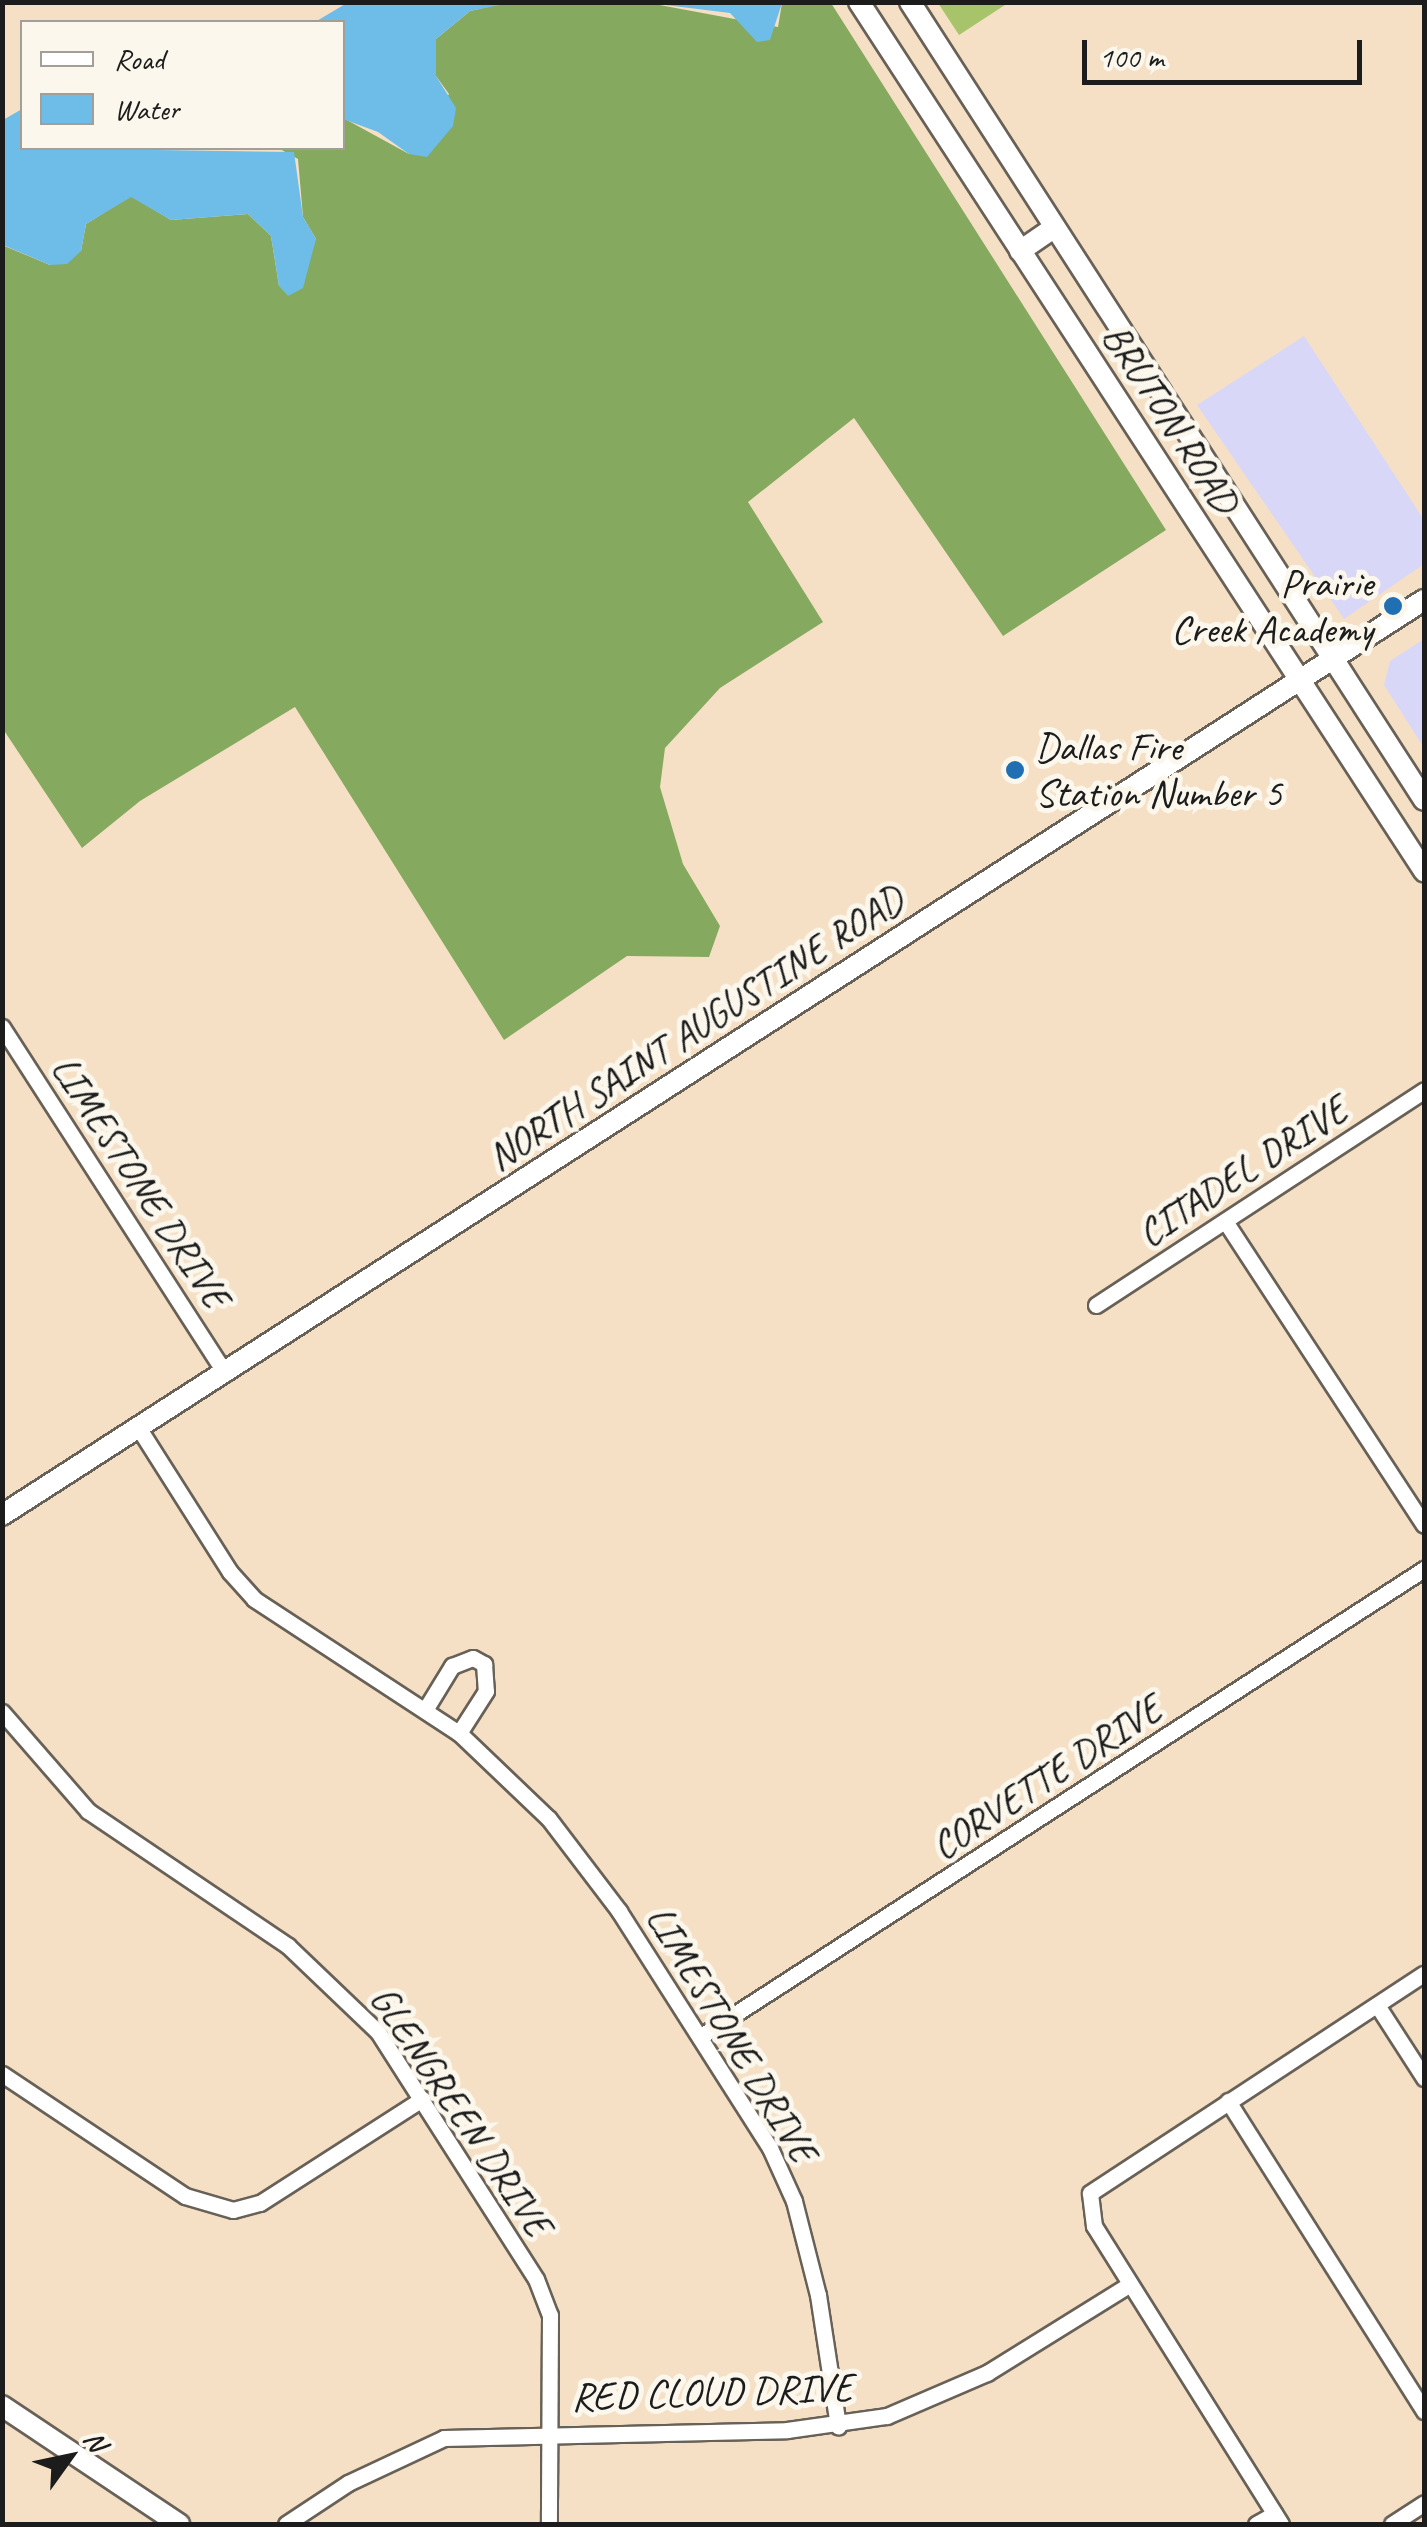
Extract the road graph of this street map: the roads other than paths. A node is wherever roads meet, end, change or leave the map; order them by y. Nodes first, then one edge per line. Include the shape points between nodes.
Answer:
1 (859, 2) edge
2 (910, 2) edge
3 (1055, 227) junction
4 (1020, 250) junction
5 (1424, 600) edge
6 (1334, 659) junction
7 (1301, 678) junction
8 (1424, 800) edge
9 (1424, 871) edge
10 (2, 1027) edge
11 (1424, 1090) edge
12 (1225, 1221) junction
13 (1096, 1305) dead end
14 (225, 1373) junction
15 (138, 1427) junction
16 (2, 1514) edge
17 (1424, 1525) edge
18 (1424, 1569) edge
19 (425, 1710) junction
20 (2, 1712) edge
21 (459, 1734) junction
22 (1424, 1974) edge
23 (1377, 2005) junction
24 (701, 2036) junction
25 (2, 2074) edge
26 (1424, 2078) edge
27 (422, 2098) junction
28 (1228, 2102) junction
29 (1130, 2284) junction
30 (2, 2406) edge
31 (1424, 2411) edge
32 (838, 2426) junction
33 (550, 2431) junction
34 (1424, 2503) edge
35 (1278, 2519) edge
36 (178, 2524) edge
37 (286, 2524) edge
38 (550, 2524) edge
39 (1256, 2524) edge
40 (1392, 2524) edge

1 - 4 main road, BRUTON ROAD
2 - 3 main road, BRUTON ROAD
3 - 4 main road
3 - 6 main road, BRUTON ROAD
4 - 7 main road, BRUTON ROAD
5 - 6 main road, NORTH SAINT AUGUSTINE ROAD
6 - 7 main road, NORTH SAINT AUGUSTINE ROAD
6 - 8 main road, BRUTON ROAD
7 - 9 main road, BRUTON ROAD
7 - 14 main road, NORTH SAINT AUGUSTINE ROAD
10 - 14 street, LIMESTONE DRIVE
11 - 12 street, CITADEL DRIVE
12 - 13 street, CITADEL DRIVE
12 - 17 street
14 - 15 main road, NORTH SAINT AUGUSTINE ROAD
15 - 16 main road, NORTH SAINT AUGUSTINE ROAD
15 - 19 street, LIMESTONE DRIVE via 254,1599
18 - 24 street, CORVETTE DRIVE
19 - 21 street, LIMESTONE DRIVE
19 - 21 street via 452,1666 473,1658 484,1664 486,1691
20 - 27 street, GLENGREEN DRIVE via 88,1810 288,1946 340,1990
21 - 24 street, LIMESTONE DRIVE via 578,1855
22 - 23 street
23 - 26 street
23 - 28 street
24 - 32 street, LIMESTONE DRIVE via 770,2148 794,2201 818,2295
25 - 27 street via 185,2196 232,2210 260,2203
27 - 33 street, GLENGREEN DRIVE via 536,2279 550,2315
28 - 29 street via 1090,2192 1094,2226
28 - 31 street
29 - 32 street, RED CLOUD DRIVE via 987,2373 887,2416
29 - 35 street
30 - 36 main road
32 - 33 street, RED CLOUD DRIVE
33 - 37 street, RED CLOUD DRIVE via 444,2438 348,2484
33 - 38 street, GLENGREEN DRIVE
34 - 40 street
35 - 39 street

